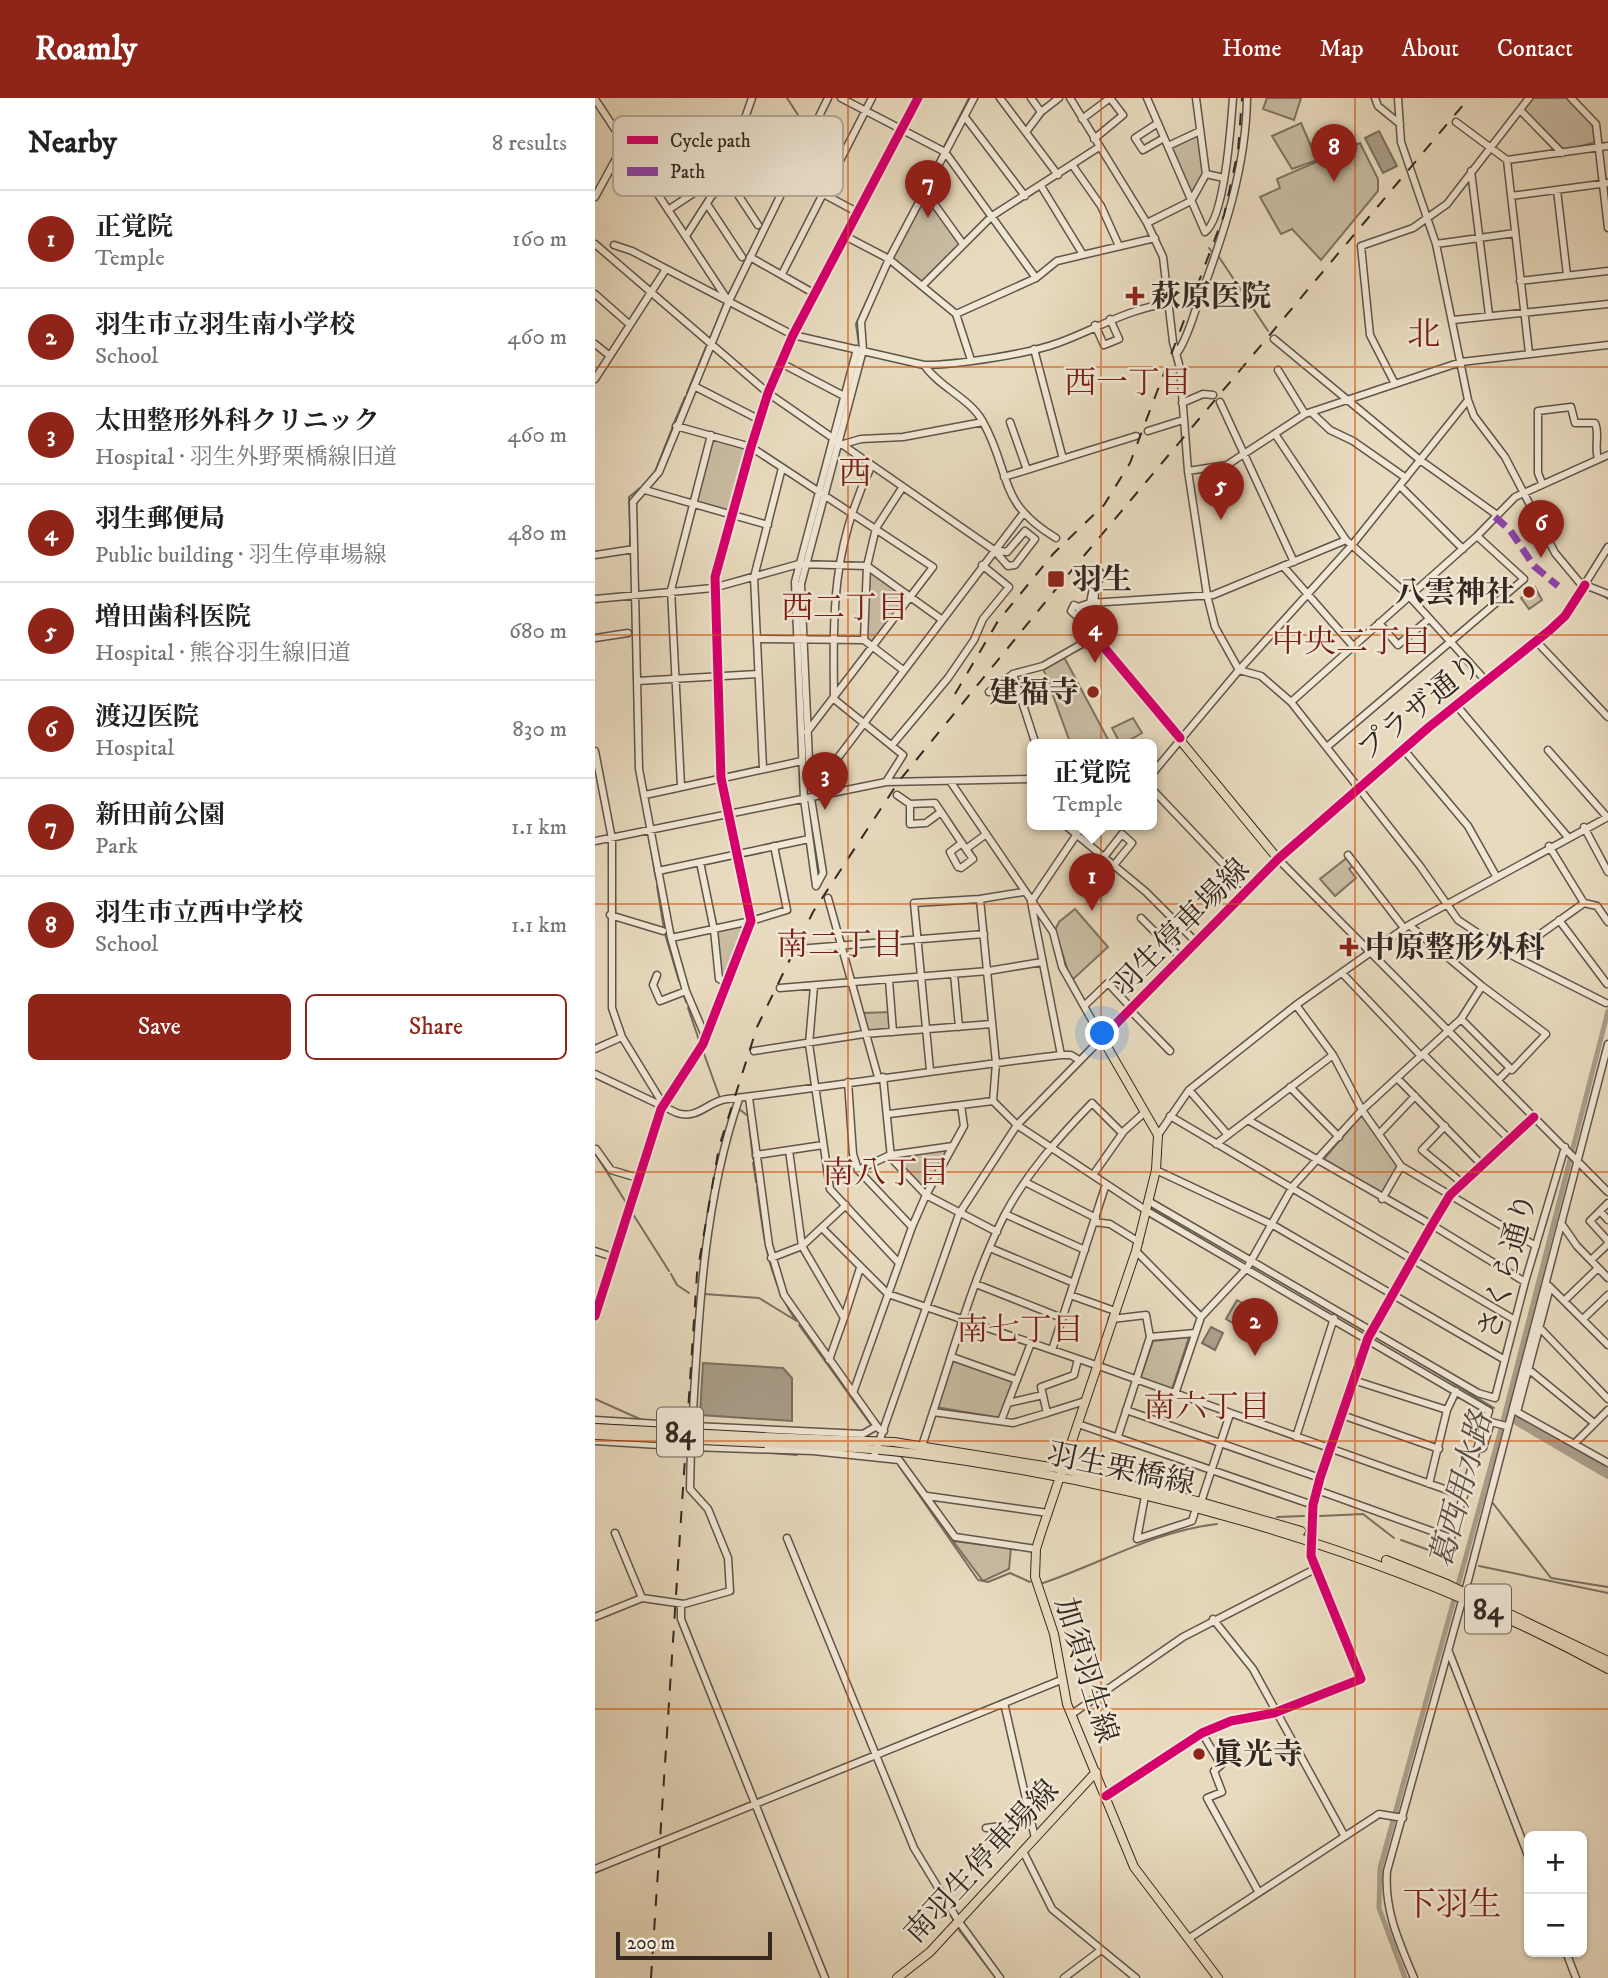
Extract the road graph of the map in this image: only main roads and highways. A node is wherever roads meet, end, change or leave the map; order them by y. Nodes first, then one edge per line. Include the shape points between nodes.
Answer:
1 (1082, 621) road end
2 (595, 1428) edge
3 (595, 1435) edge
4 (765, 1440) junction
5 (877, 1449) junction
6 (1061, 1473) junction
7 (1198, 1505) junction
8 (1464, 1595) junction
9 (1608, 1661) edge
10 (1608, 1669) edge
11 (1096, 1772) junction
12 (897, 1978) edge
13 (1218, 1978) edge

1 - 6 main road, 羽生停車場線 via 1278,859 1102,1038 1158,1135 1156,1170 1137,1246
2 - 4 main road, 羽生栗橋線 / 84, bridge
3 - 4 main road, 羽生栗橋線 / 84, bridge
4 - 5 main road, 羽生栗橋線 / 84
5 - 6 main road, 羽生栗橋線 / 84
5 - 6 main road, 羽生栗橋線 / 84 via 922,1446
6 - 7 main road, 羽生栗橋線 / 84
6 - 7 main road, 羽生栗橋線 / 84
6 - 11 main road, 加須羽生線 via 1036,1549 1035,1577 1054,1634 1061,1680
7 - 8 main road, 羽生栗橋線 / 84 via 1312,1537
8 - 9 main road, 羽生栗橋線 / 84
8 - 10 main road, 羽生栗橋線 / 84
11 - 12 main road, 南羽生停車場線 via 959,1922
11 - 13 main road, 加須羽生線 via 1134,1867

